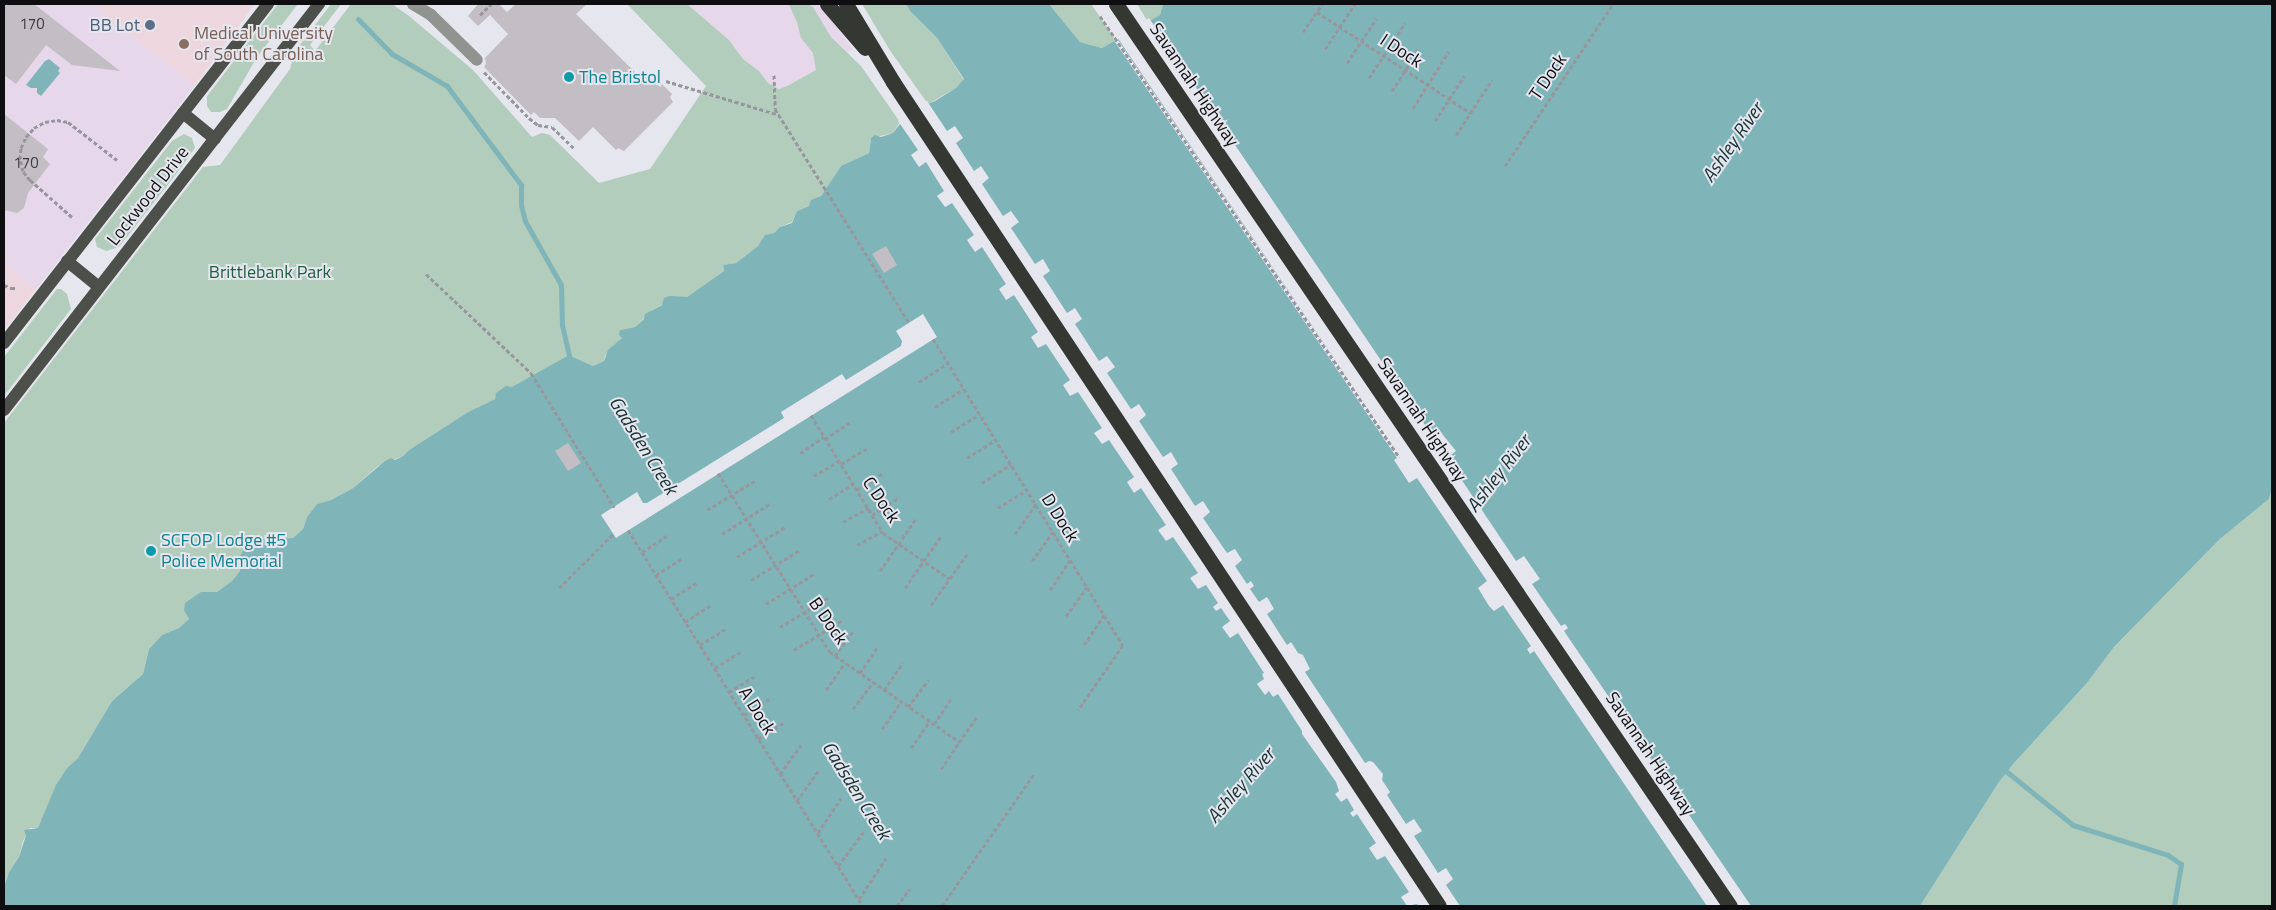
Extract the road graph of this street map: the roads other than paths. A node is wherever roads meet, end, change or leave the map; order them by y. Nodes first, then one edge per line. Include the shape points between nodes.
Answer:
1 (268, 4) edge
2 (319, 4) edge
3 (413, 4) edge
4 (827, 4) edge
5 (846, 4) edge
6 (1116, 4) edge
7 (477, 60) road end
8 (893, 82) junction
9 (183, 113) junction
10 (215, 139) junction
11 (67, 261) junction
12 (99, 287) junction
13 (4, 343) edge
14 (4, 410) edge
15 (1439, 906) edge
16 (1730, 906) edge

1 - 9 main road, Lockwood Drive
2 - 10 main road, Lockwood Drive
3 - 7 lane via 431,15
4 - 8 highway
5 - 8 highway
6 - 16 highway, Savannah Highway
8 - 15 highway
9 - 10 main road
9 - 11 main road, Lockwood Drive
10 - 12 main road, Lockwood Drive
11 - 12 main road
11 - 13 main road, Lockwood Drive
12 - 14 main road, Lockwood Drive

